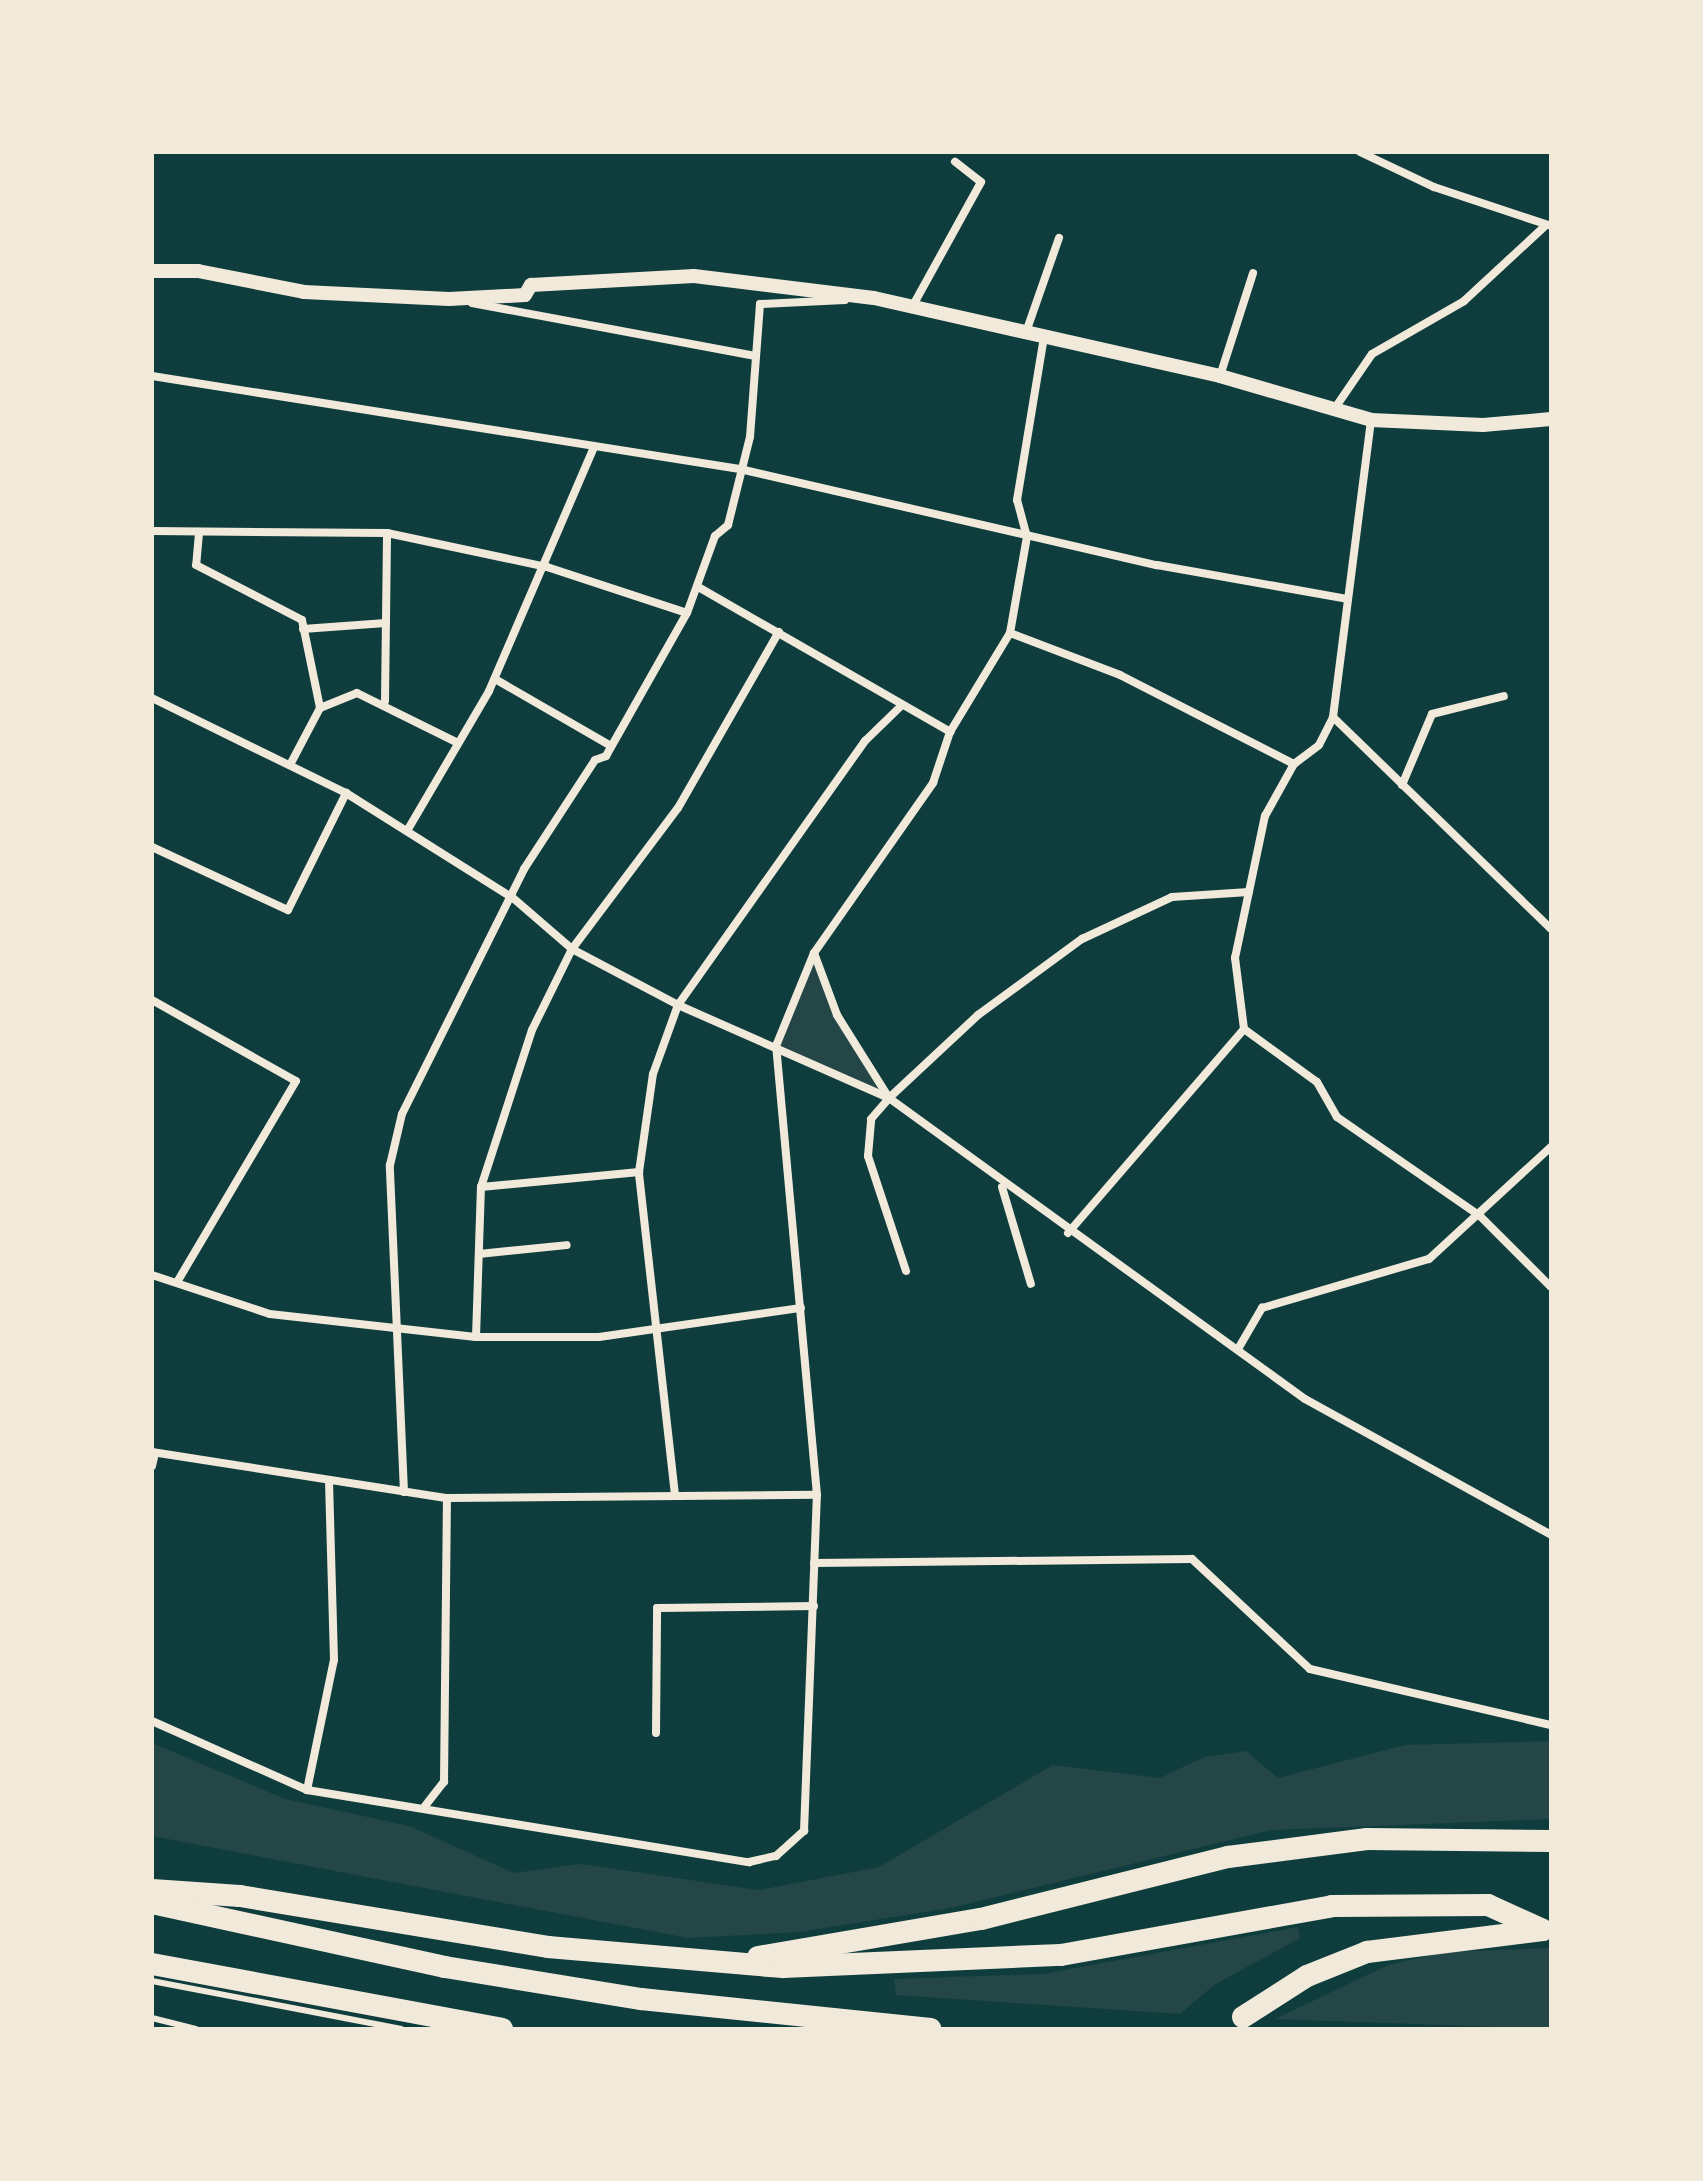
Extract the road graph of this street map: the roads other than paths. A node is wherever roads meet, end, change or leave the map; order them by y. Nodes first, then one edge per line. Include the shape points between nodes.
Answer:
1 (1360, 152) edge
2 (955, 162) dead end
3 (1547, 226) edge
4 (1059, 238) dead end
5 (152, 271) edge
6 (1253, 273) dead end
7 (874, 298) junction
8 (449, 299) junction
9 (911, 309) junction
10 (1025, 336) junction
11 (1044, 337) junction
12 (754, 356) junction
13 (152, 376) edge
14 (1220, 376) junction
15 (1335, 408) junction
16 (1551, 419) edge
17 (1371, 420) junction
18 (593, 449) junction
19 (740, 469) junction
20 (152, 531) edge
21 (199, 533) junction
22 (387, 533) junction
23 (1027, 537) junction
24 (547, 567) junction
25 (700, 588) junction
26 (1347, 599) junction
27 (687, 613) junction
28 (386, 623) junction
29 (303, 629) junction
30 (779, 632) junction
31 (1010, 633) junction
32 (495, 679) junction
33 (1504, 696) dead end
34 (152, 698) edge
35 (385, 701) junction
36 (902, 705) junction
37 (320, 708) junction
38 (1333, 717) junction
39 (950, 732) junction
40 (458, 743) junction
41 (611, 746) junction
42 (1294, 764) junction
43 (290, 765) junction
44 (1402, 785) junction
45 (346, 793) junction
46 (407, 831) junction
47 (152, 847) edge
48 (1249, 892) junction
49 (513, 898) junction
50 (1551, 929) edge
51 (572, 949) junction
52 (814, 953) junction
53 (152, 1000) edge
54 (678, 1005) junction
55 (1244, 1029) junction
56 (776, 1046) junction
57 (889, 1098) junction
58 (1551, 1147) edge
59 (639, 1172) junction
60 (1002, 1186) junction
61 (481, 1187) junction
62 (1480, 1216) junction
63 (1068, 1233) junction
64 (567, 1245) dead end
65 (479, 1254) junction
66 (906, 1271) dead end
67 (152, 1275) edge
68 (177, 1282) junction
69 (1031, 1284) dead end
70 (1551, 1287) edge
71 (801, 1308) junction
72 (656, 1327) junction
73 (396, 1332) junction
74 (476, 1337) junction
75 (1238, 1349) junction
76 (154, 1453) edge
77 (152, 1466) edge
78 (329, 1484) junction
79 (404, 1492) junction
80 (675, 1495) junction
81 (817, 1495) junction
82 (447, 1498) junction
83 (1551, 1535) edge
84 (814, 1563) junction
85 (814, 1606) junction
86 (152, 1721) edge
87 (1551, 1725) edge
88 (656, 1733) dead end
89 (307, 1790) junction
90 (425, 1806) junction
91 (1551, 1841) edge
92 (152, 1890) edge
93 (152, 1903) edge
94 (1547, 1930) edge
95 (737, 1960) junction
96 (152, 1964) edge
97 (152, 1981) edge
98 (1243, 2017) dead end
99 (152, 2018) edge
100 (196, 2029) edge
101 (401, 2029) edge
102 (502, 2029) edge
103 (930, 2029) edge

1 - 3 street
2 - 9 street via 981,182
3 - 15 street via 1464,301 1372,354
4 - 10 street
5 - 8 street via 198,271 304,292
6 - 14 street
7 - 8 street via 694,276 531,285 525,295
7 - 9 street
7 - 12 street via 760,304
8 - 12 street
9 - 10 street
10 - 11 street
11 - 14 street
11 - 23 street via 1017,500
12 - 19 street via 750,437
13 - 18 street
14 - 15 street
15 - 17 street
16 - 17 street via 1483,425
17 - 26 street
18 - 19 street
18 - 24 street
19 - 23 street
19 - 25 street via 728,525 715,536
20 - 21 street
21 - 22 street
21 - 29 street via 196,565 302,620
22 - 24 street
22 - 28 street
23 - 26 street
23 - 31 street
24 - 27 street
24 - 32 street
25 - 27 street
25 - 30 street
26 - 38 street
27 - 41 street
28 - 29 street
28 - 35 street
29 - 37 street
30 - 36 street
30 - 51 street via 678,808
31 - 39 street
31 - 42 street via 1120,675
32 - 40 street
32 - 41 street
33 - 44 street via 1432,714
34 - 43 street
35 - 37 street via 357,693
35 - 40 street
36 - 39 street
36 - 54 street via 865,741
37 - 43 street
38 - 42 street via 1319,745
38 - 44 street
39 - 52 street via 933,783
40 - 46 street
41 - 49 street via 524,869
42 - 48 street via 1265,816
43 - 45 street
44 - 50 street
45 - 46 street
45 - 47 street via 288,910
46 - 49 street
48 - 55 street via 1235,958
48 - 57 street via 1172,897 1082,939 978,1015
49 - 51 street
49 - 73 street via 402,1114 390,1165
51 - 54 street
51 - 61 street via 532,1030
52 - 56 street
52 - 57 street via 837,1015
53 - 68 street via 296,1081
54 - 56 street
54 - 59 street via 653,1074
55 - 62 street via 1317,1082 1337,1117
55 - 63 street
56 - 57 street
56 - 71 street
57 - 60 street
57 - 66 street via 871,1119 868,1156
58 - 62 street
59 - 61 street
59 - 72 street
60 - 63 street
60 - 69 street
61 - 65 street
62 - 70 street
62 - 75 street via 1429,1259 1262,1308
63 - 75 street
64 - 65 street
65 - 74 street
67 - 68 street
68 - 73 street via 270,1314
71 - 72 street
71 - 81 street
72 - 74 street via 599,1337
72 - 80 street
73 - 74 street
73 - 79 street via 403,1356
75 - 83 street via 1305,1399
76 - 77 street
76 - 78 street
78 - 79 street
78 - 89 street via 334,1660
79 - 82 street
80 - 81 street
80 - 82 street
81 - 84 street
82 - 90 street via 444,1782
84 - 85 street
84 - 87 street via 1192,1559 1310,1669
85 - 88 street via 657,1608
85 - 90 street via 810,1813 797,1840 776,1856 749,1862
86 - 89 street
89 - 90 street
91 - 95 highway via 1367,1839 1228,1857 981,1919
92 - 95 highway via 240,1896 548,1947
93 - 103 highway via 473,1972 641,1999
94 - 95 highway via 1488,1905 1332,1906 1061,1955 841,1966
94 - 98 highway via 1367,1952 1307,1976
96 - 102 highway
97 - 101 lane
99 - 100 lane

